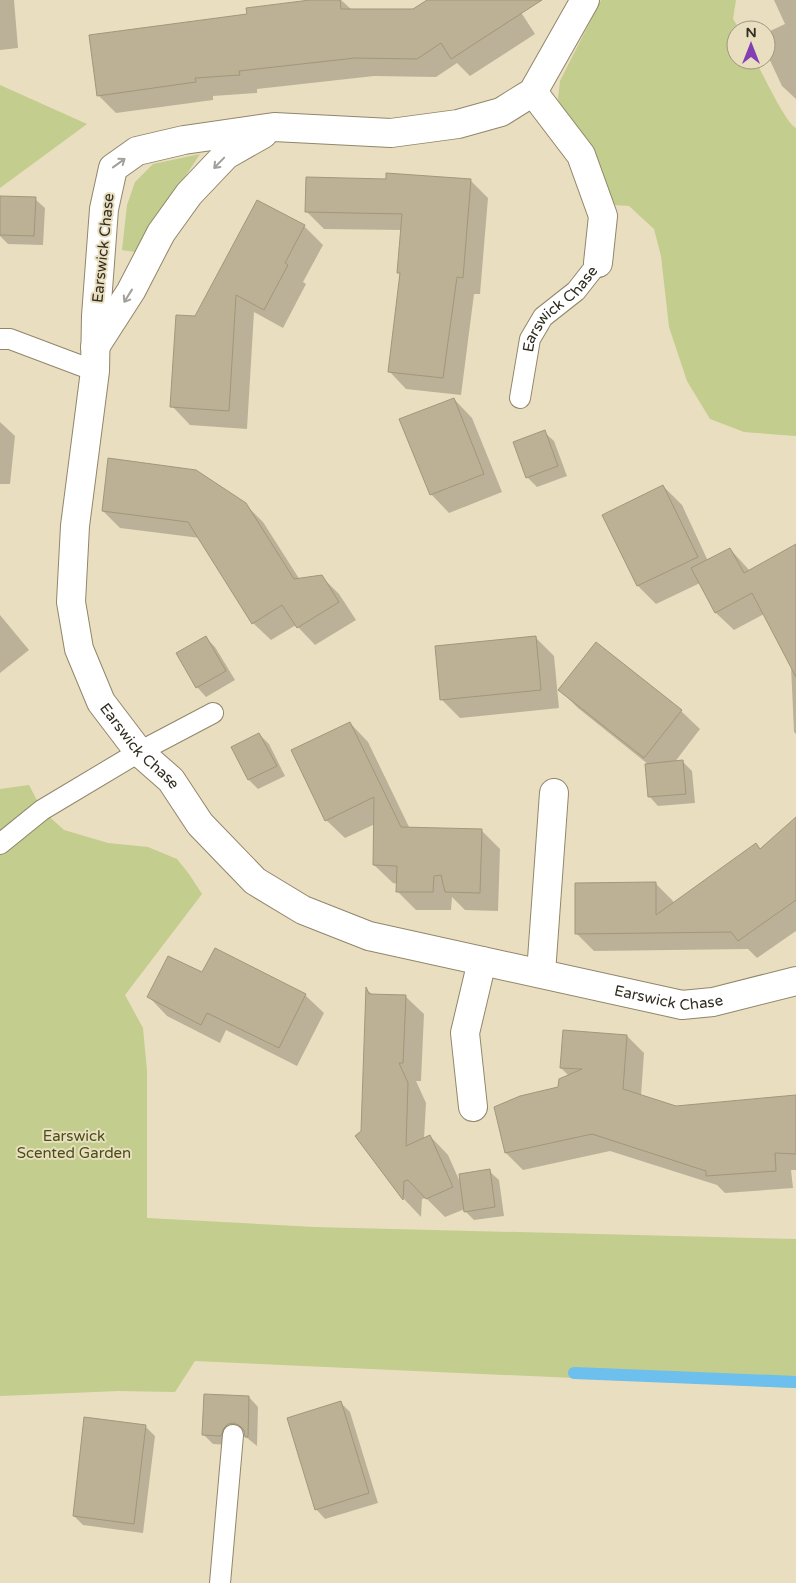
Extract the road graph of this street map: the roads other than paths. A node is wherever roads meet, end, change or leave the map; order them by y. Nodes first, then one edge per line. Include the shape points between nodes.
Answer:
1 (585, 0) edge
2 (533, 92) junction
3 (274, 127) junction
4 (598, 263) joint
5 (0, 339) edge
6 (96, 359) junction
7 (520, 398) dead end
8 (213, 713) dead end
9 (139, 752) junction
10 (554, 793) dead end
11 (0, 844) edge
12 (482, 961) junction
13 (541, 973) junction
14 (796, 981) edge
15 (473, 1107) dead end
16 (233, 1435) dead end
17 (220, 1583) edge

1 - 2 street, Earswick Chase
2 - 3 street, Earswick Chase via 501,112 458,124 391,133
2 - 4 street, Earswick Chase via 581,155 603,216
3 -> 6 street, Earswick Chase via 226,155 189,194 161,233
6 -> 3 street, Earswick Chase via 104,209 112,168 137,151 184,140
4 - 7 lane, Earswick Chase via 576,291 543,317 530,339
5 - 6 lane
6 - 9 street, Earswick Chase via 75,526 71,602 79,648 101,702
8 - 9 lane
9 - 11 lane via 42,810
9 - 12 street, Earswick Chase via 171,780 200,824 263,886 303,910 369,936
10 - 13 street
12 - 13 street, Earswick Chase
12 - 15 street via 465,1033
13 - 14 street, Earswick Chase via 682,1005 713,1002
16 - 17 lane

